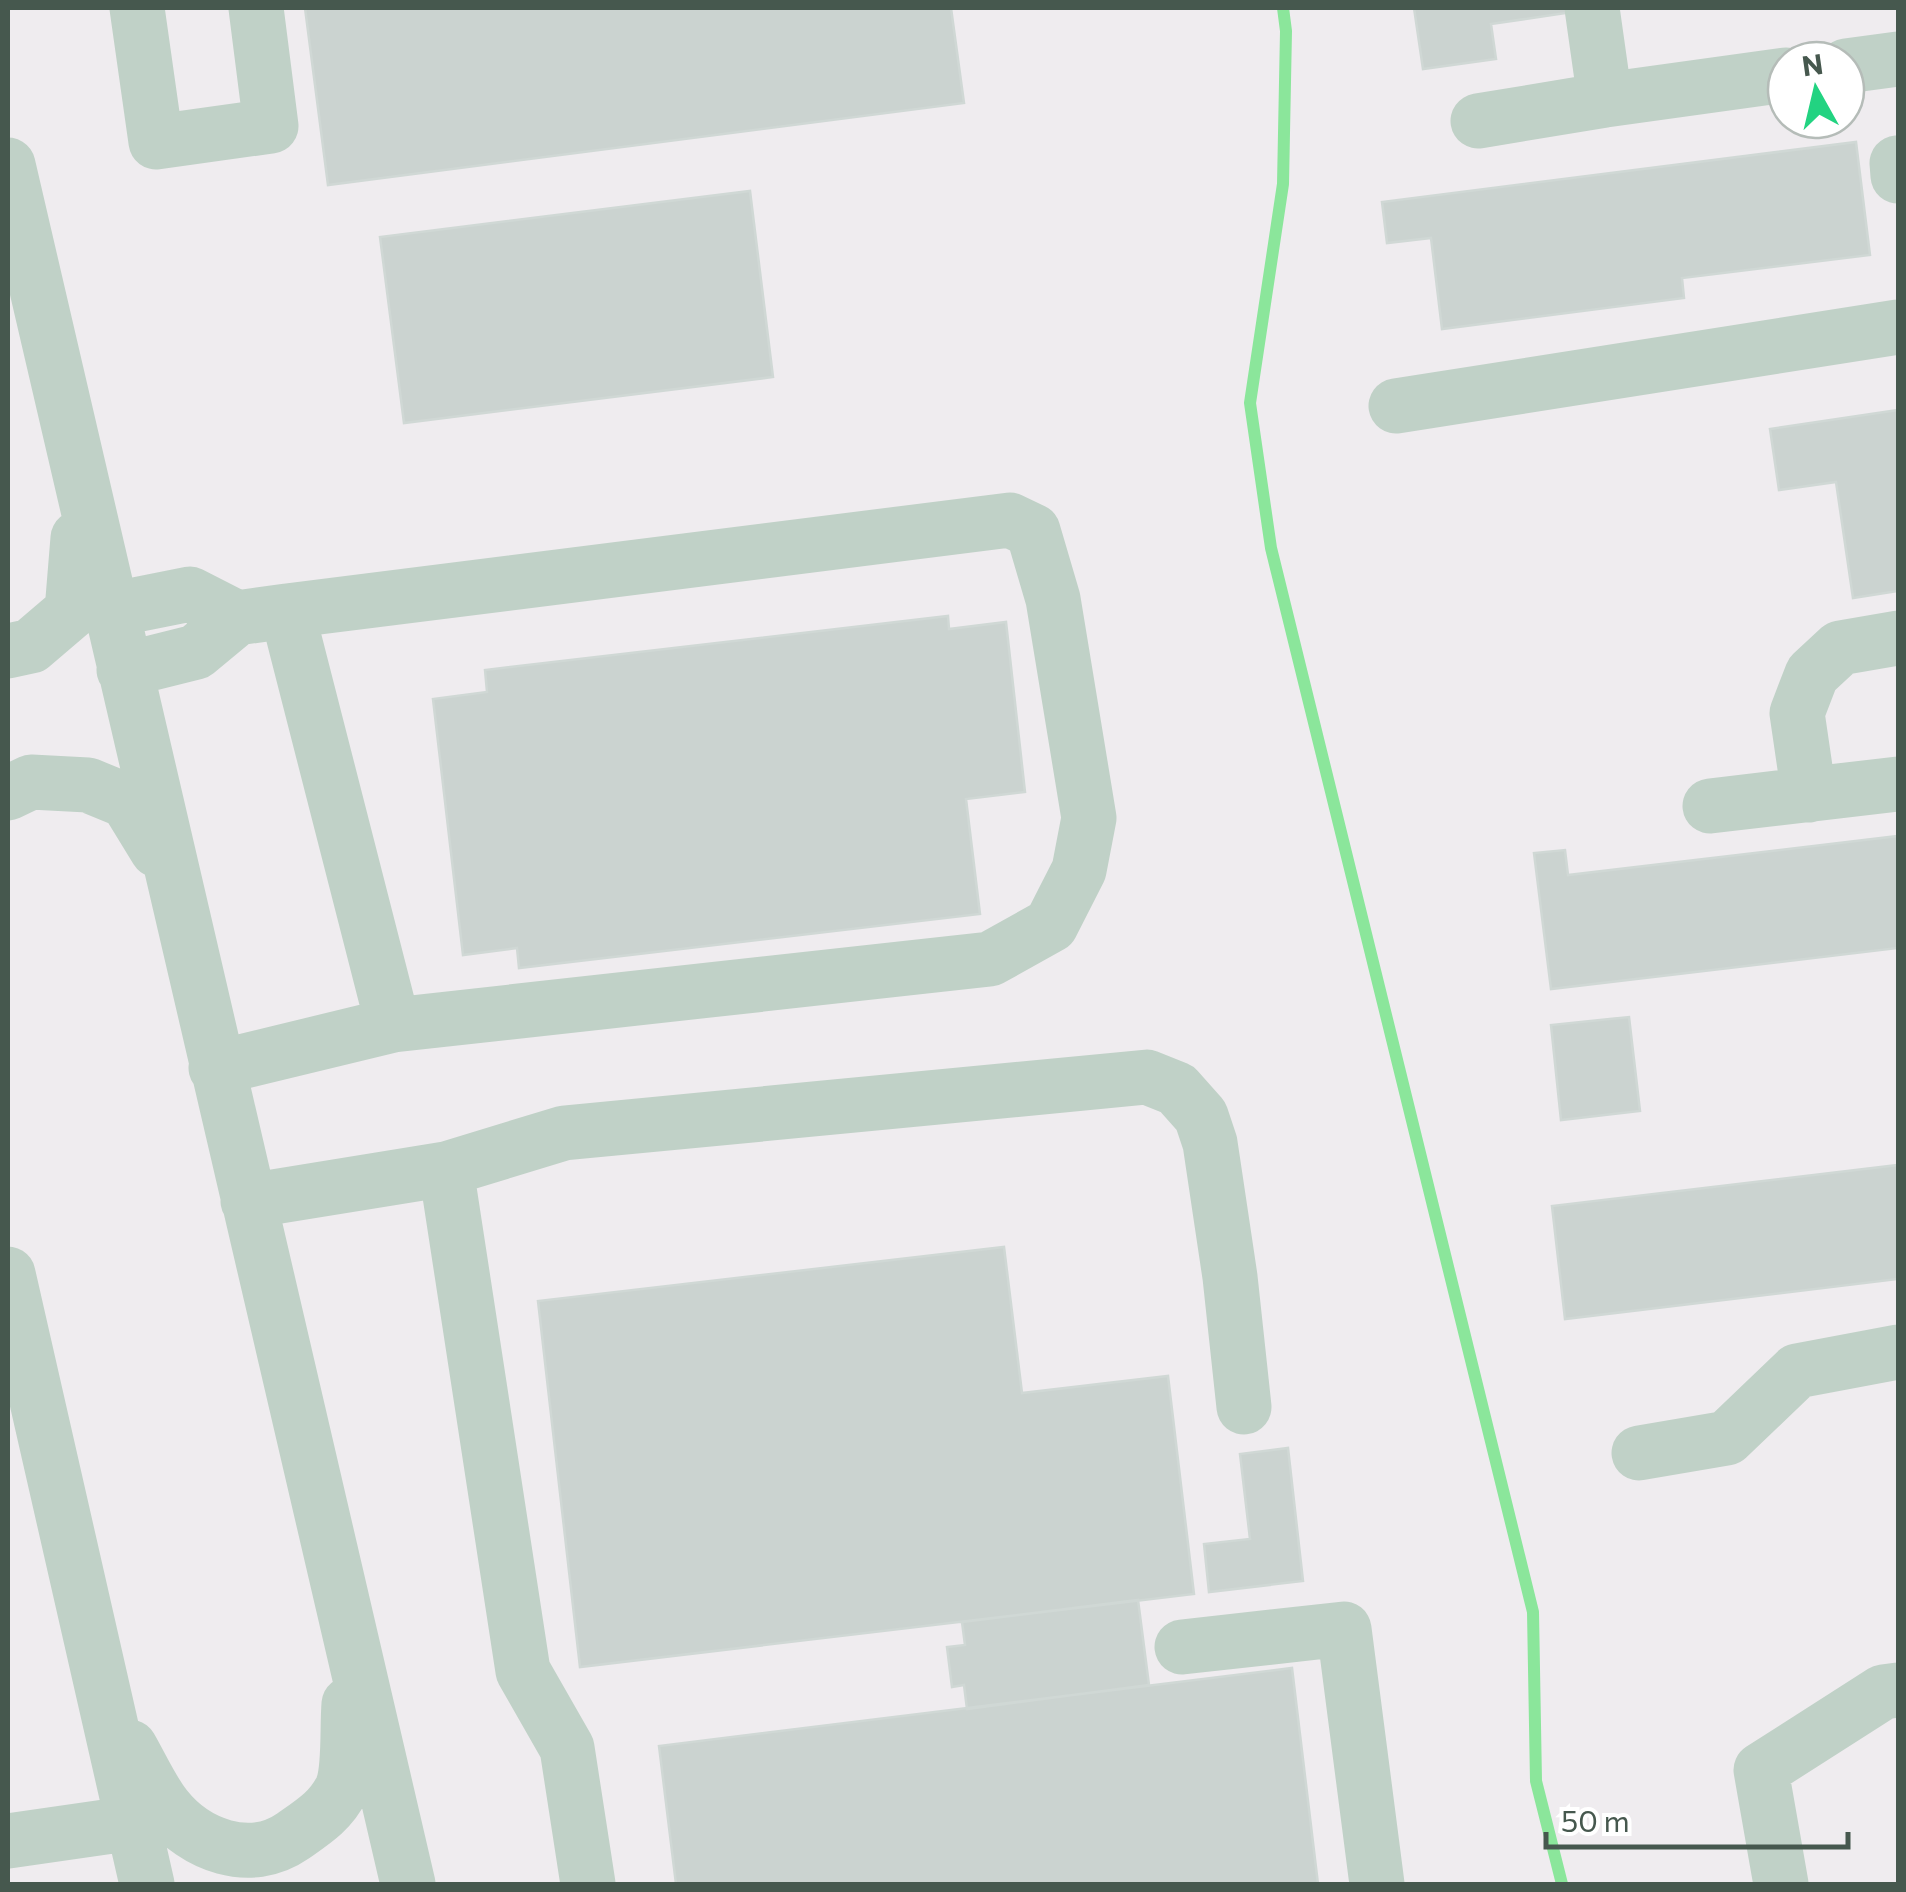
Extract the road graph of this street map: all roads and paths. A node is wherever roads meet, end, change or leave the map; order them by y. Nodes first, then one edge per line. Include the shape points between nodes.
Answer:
1 (137, 8) edge
2 (256, 8) edge
3 (1592, 8) edge
4 (1898, 59) edge
5 (1866, 63) edge
6 (1766, 78) edge
7 (1605, 100) junction
8 (1478, 121) dead end
9 (8, 165) edge
10 (1898, 327) edge
11 (1396, 406) dead end
12 (82, 485) junction
13 (110, 610) junction
14 (262, 615) junction
15 (1898, 638) edge
16 (8, 652) edge
17 (124, 670) junction
18 (1898, 784) edge
19 (8, 792) edge
20 (1809, 795) junction
21 (1710, 806) dead end
22 (170, 870) junction
23 (393, 1025) junction
24 (216, 1068) junction
25 (446, 1170) junction
26 (248, 1201) junction
27 (8, 1274) edge
28 (1898, 1352) edge
29 (21, 1399) edge
30 (1244, 1407) dead end
31 (1639, 1453) dead end
32 (353, 1642) junction
33 (1182, 1647) dead end
34 (1898, 1690) edge
35 (106, 1705) junction
36 (134, 1823) junction
37 (8, 1841) edge
38 (147, 1884) edge
39 (408, 1884) edge
40 (588, 1884) edge
41 (1377, 1884) edge
42 (1781, 1884) edge

1 - 2 street via 156,142 271,126
3 - 7 street
4 - 5 street
6 - 7 street
7 - 8 street
9 - 12 street
10 - 11 street
12 - 13 street
12 - 16 street via 72,612 31,646
13 - 14 street via 190,594
13 - 17 street
14 - 17 street via 196,652
14 - 23 street
14 - 23 street via 1010,520 1033,532 1053,599 1089,818 1079,870 1051,925 990,959
15 - 20 street via 1840,648 1812,674 1797,713
17 - 22 street
18 - 20 street
19 - 22 street via 31,782 88,785 127,801
20 - 21 street
22 - 24 street
23 - 24 street
24 - 26 street
25 - 26 street
25 - 30 street via 564,1133 1148,1077 1177,1089 1201,1116 1210,1143
25 - 40 street via 522,1671 567,1748
26 - 32 street
27 - 29 street
28 - 31 street via 1797,1370 1727,1438
29 - 35 street
32 - 35 street via 344,1785 328,1812 284,1842 255,1850 196,1837 175,1817
32 - 39 street
33 - 41 street via 1344,1628
34 - 42 street via 1883,1692 1761,1770
35 - 36 street
36 - 37 street
36 - 38 street

